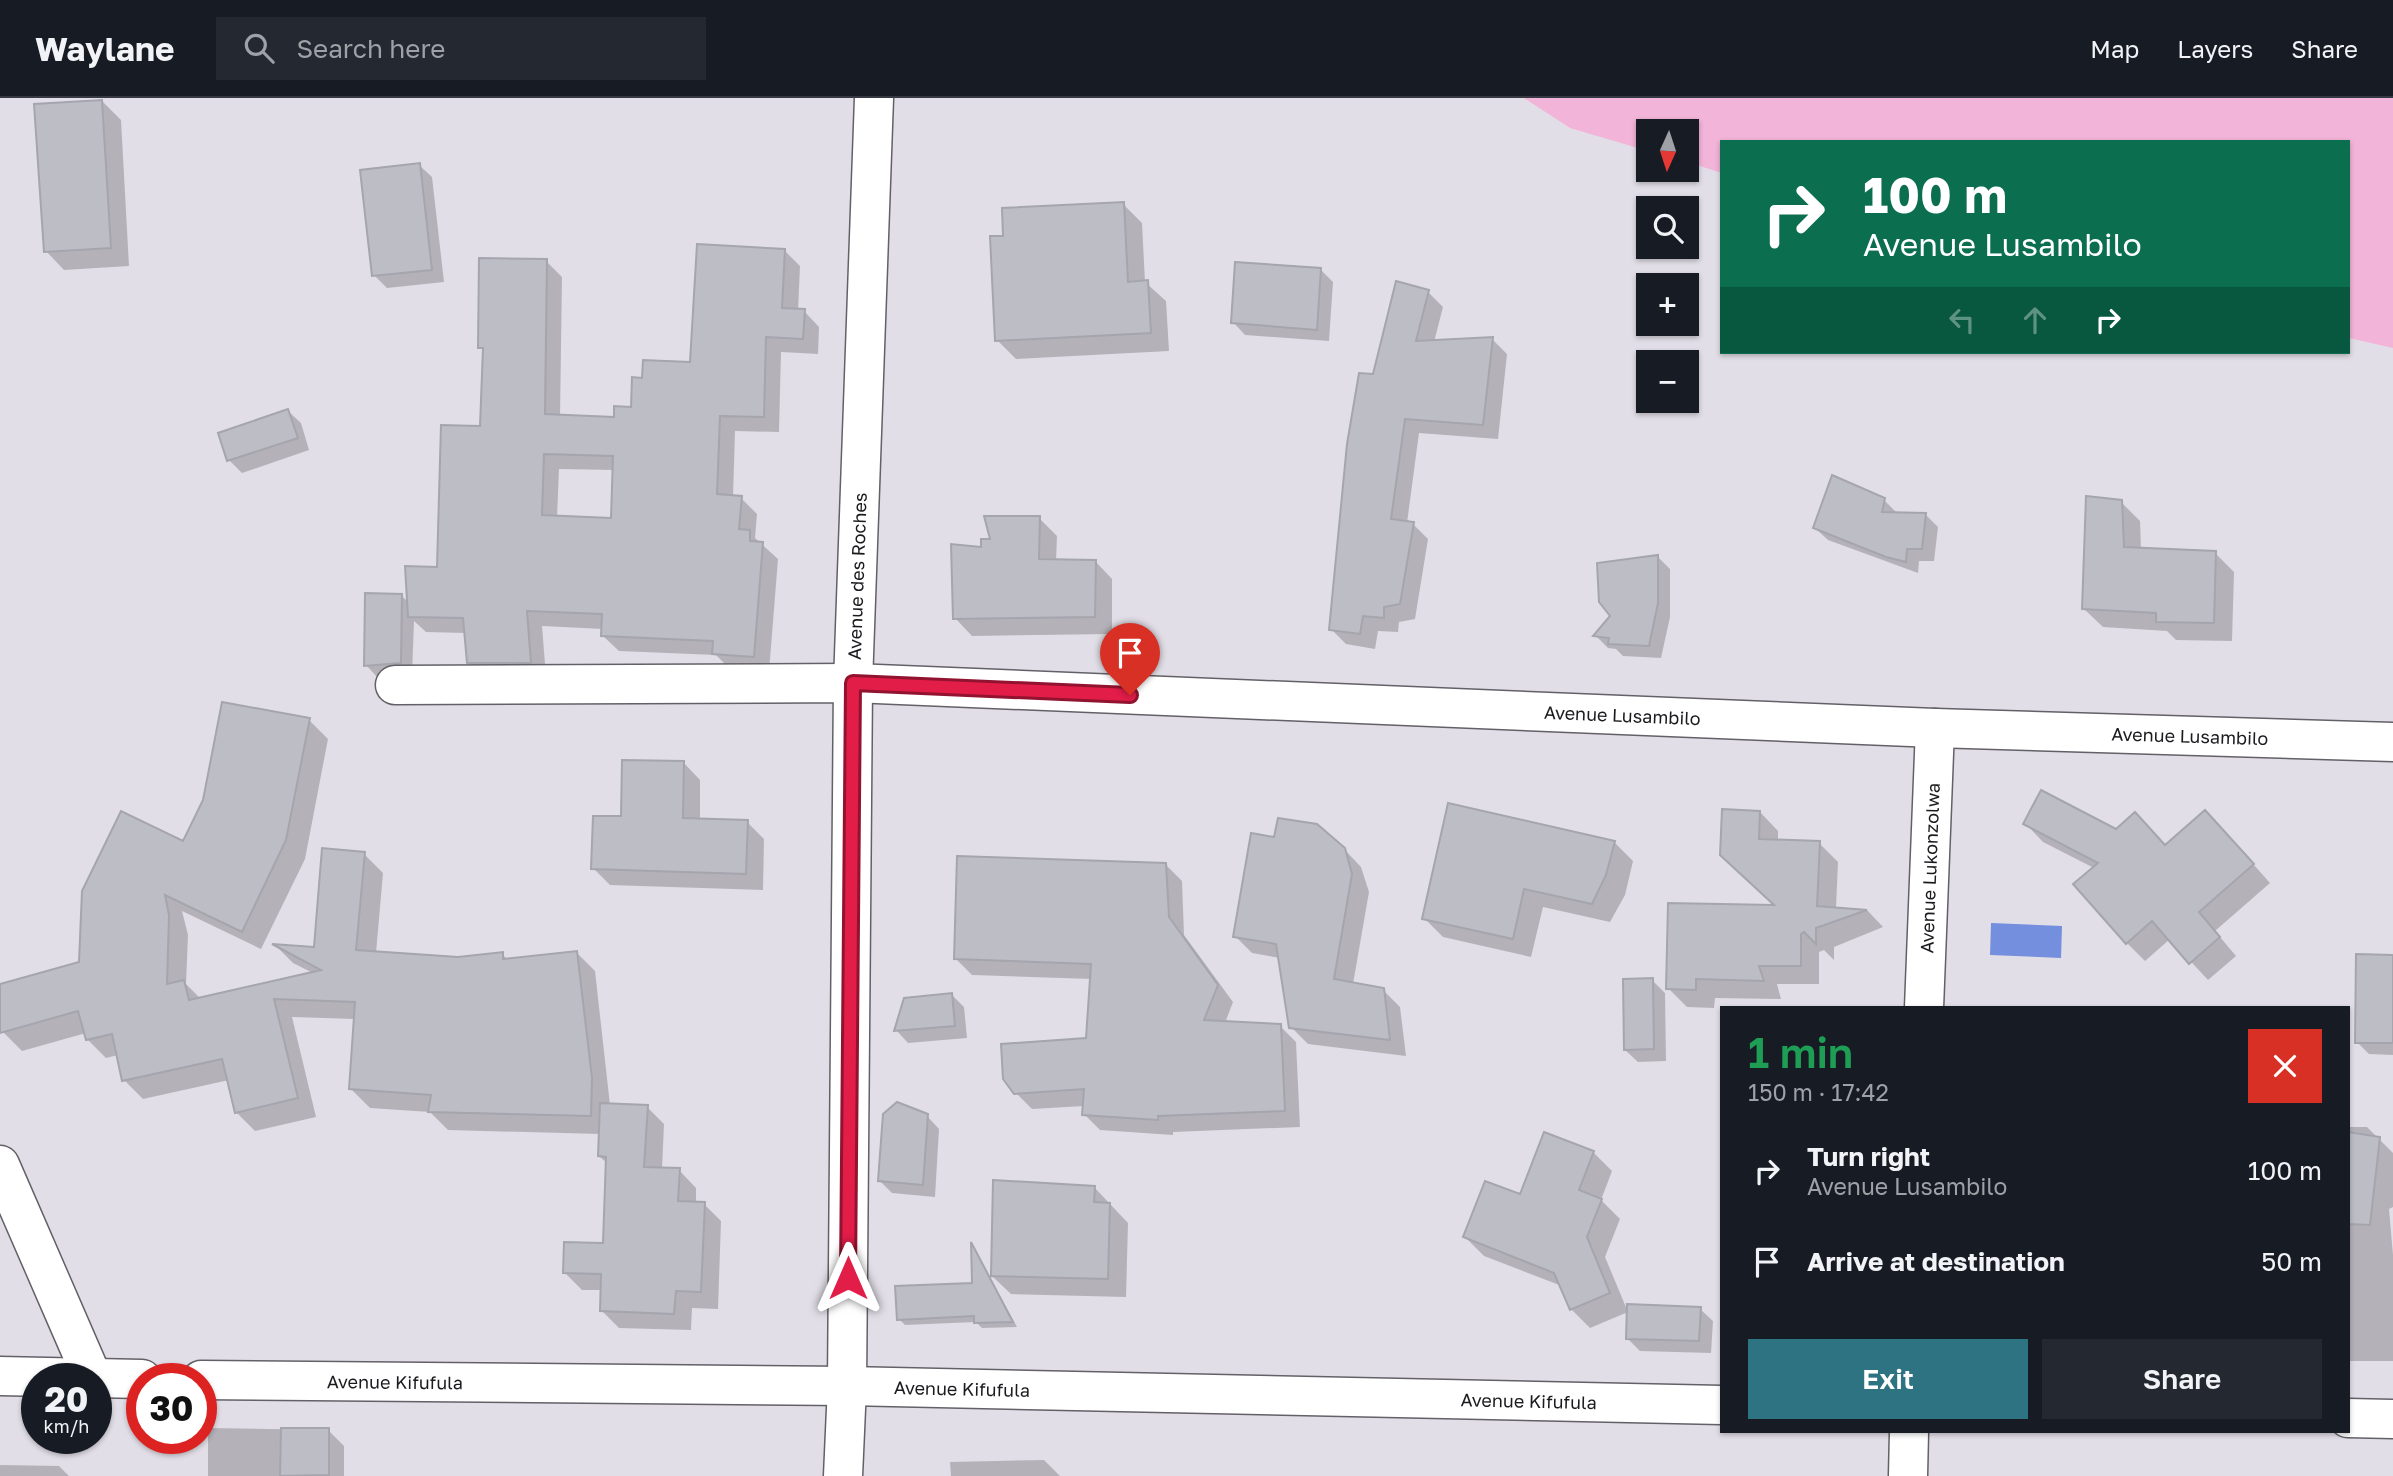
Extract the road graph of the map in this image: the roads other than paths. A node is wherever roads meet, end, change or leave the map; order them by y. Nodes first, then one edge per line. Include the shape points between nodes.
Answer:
1 (873, 98) edge
2 (853, 683) junction
3 (395, 685) dead end
4 (1935, 728) junction
5 (2393, 742) edge
6 (1924, 1006) edge
7 (0, 1164) edge
8 (86, 1363) edge
9 (0, 1376) edge
10 (21, 1377) edge
11 (217, 1380) edge
12 (847, 1386) junction
13 (1720, 1405) edge
14 (2350, 1418) edge
15 (2393, 1419) edge
16 (1909, 1433) edge
17 (843, 1476) edge
18 (1908, 1476) edge

1 - 2 street, Avenue des Roches
2 - 3 street, Avenue Lusambilo
2 - 4 street, Avenue Lusambilo
2 - 12 street, Avenue des Roches
4 - 5 street, Avenue Lusambilo
4 - 6 street, Avenue Lukonzolwa
7 - 8 street
9 - 10 street
11 - 12 street, Avenue Kifufula
12 - 13 street, Avenue Kifufula
12 - 17 street, Avenue des Roches
14 - 15 street
16 - 18 street

